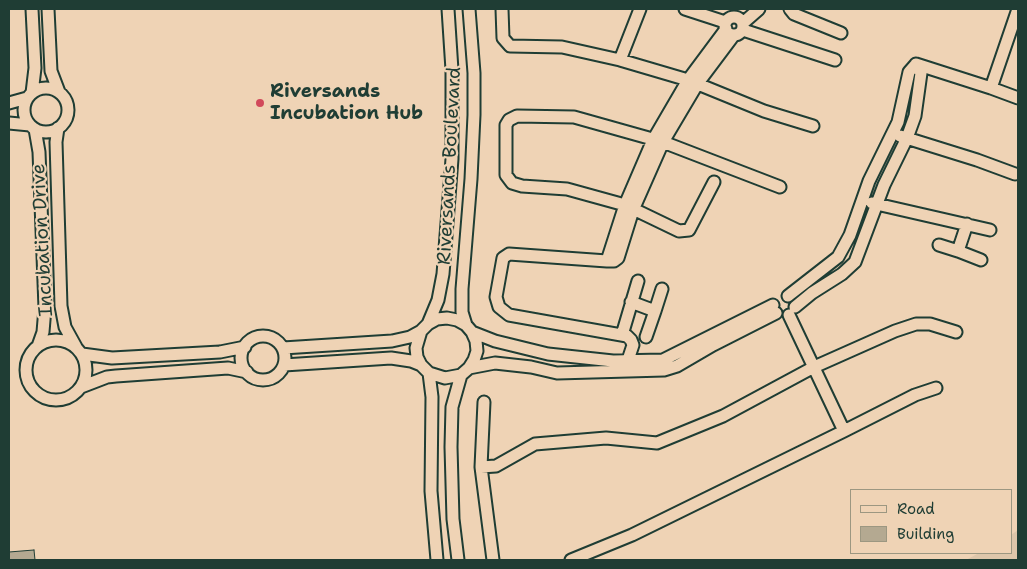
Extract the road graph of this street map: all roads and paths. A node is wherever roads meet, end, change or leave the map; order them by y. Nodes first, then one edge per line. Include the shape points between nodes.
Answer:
1 (32, 9) edge
2 (48, 9) edge
3 (448, 9) edge
4 (469, 9) edge
5 (502, 9) edge
6 (640, 9) edge
7 (685, 9) edge
8 (759, 9) edge
9 (790, 9) edge
10 (1018, 9) edge
11 (735, 23) edge
12 (841, 33) dead end
13 (620, 60) junction
14 (835, 60) dead end
15 (916, 64) junction
16 (694, 81) junction
17 (991, 88) junction
18 (59, 92) junction
19 (30, 95) junction
20 (1018, 98) edge
21 (9, 103) edge
22 (9, 123) edge
23 (813, 126) dead end
24 (33, 127) junction
25 (58, 128) junction
26 (892, 134) junction
27 (907, 138) junction
28 (658, 141) junction
29 (1014, 174) dead end
30 (714, 182) dead end
31 (780, 187) dead end
32 (863, 200) junction
33 (878, 204) junction
34 (629, 208) junction
35 (967, 224) junction
36 (990, 230) dead end
37 (939, 245) dead end
38 (958, 251) junction
39 (981, 260) dead end
40 (638, 281) dead end
41 (662, 289) dead end
42 (788, 296) junction
43 (631, 302) junction
44 (775, 309) junction
45 (655, 311) junction
46 (792, 311) junction
47 (425, 328) junction
48 (469, 329) junction
49 (956, 332) dead end
50 (622, 335) junction
51 (646, 337) dead end
52 (38, 346) junction
53 (245, 347) junction
54 (282, 348) junction
55 (79, 351) junction
56 (548, 354) junction
57 (284, 365) junction
58 (627, 366) junction
59 (814, 367) junction
60 (425, 369) junction
61 (544, 371) junction
62 (247, 372) junction
63 (465, 372) junction
64 (81, 387) junction
65 (936, 388) dead end
66 (484, 402) dead end
67 (844, 432) junction
68 (481, 467) junction
69 (437, 560) edge
70 (458, 560) edge
71 (492, 560) edge
72 (571, 560) edge

1 - 19 street via 34,68
2 - 18 street via 51,70
3 - 47 street, Riversands Boulevard via 452,159 443,274 438,300
4 - 48 street, Riversands Boulevard via 474,115 462,289 462,312
5 - 13 street via 503,38 510,46 562,47
6 - 13 street
7 - 11 street
8 - 11 street
9 - 12 street via 794,14
10 - 17 street
11 - 14 street
11 - 16 street
13 - 16 street
15 - 17 street
15 - 26 street via 909,72 898,122
15 - 27 street via 921,73 915,116
16 - 23 street via 754,107
16 - 28 street
17 - 20 street
18 - 19 street via 42,88
18 - 25 street via 66,102 67,113
19 - 21 street
19 - 24 street via 24,115
22 - 24 street
24 - 25 street via 46,132
24 - 52 street, Incubation Drive via 39,152 45,308
25 - 55 street, Incubation Drive via 56,153 62,314 65,327
26 - 27 street
26 - 32 street
27 - 29 street
27 - 33 street
28 - 31 street
28 - 34 street
28 - 34 street via 574,117 517,116 506,124 506,175 512,183 567,189
30 - 34 street via 689,230 678,231
32 - 33 street
32 - 42 street via 838,257
33 - 35 street
33 - 46 street via 855,262
34 - 50 street via 607,261 508,254 504,258 496,296 499,307 510,315
35 - 36 street
35 - 38 street
37 - 38 street
38 - 39 street
40 - 43 street
41 - 45 street
42 - 44 street via 778,297
42 - 46 street via 793,301
43 - 45 street
43 - 50 street
44 - 46 street via 783,317
44 - 58 street via 677,366 664,370
45 - 51 street
46 - 59 street
47 - 48 street via 437,319 447,318 458,320
47 - 54 street via 410,337 392,341
47 - 60 street via 416,348 417,357
48 - 56 street via 495,341
48 - 63 street via 477,351
49 - 59 street via 930,324 916,324
50 - 58 street via 627,336 633,345
52 - 55 street via 57,340 67,342
52 - 64 street via 29,356 26,372 37,394 50,400 64,399
53 - 54 street via 253,339 264,337 272,338
53 - 55 street via 230,351 132,358 98,358
53 - 62 street via 242,360
54 - 57 street
55 - 64 street via 86,371
56 - 58 street via 614,361
56 - 61 street
57 - 60 street via 391,358 406,360
57 - 62 street via 278,375 265,380 258,380
58 - 61 street via 557,374
59 - 67 street
59 - 68 street via 723,416 657,443 606,438 535,444 496,466
60 - 63 street via 445,378
60 - 69 street via 432,397 431,491
61 - 63 street via 530,366 495,363
62 - 64 street via 228,368 116,376
63 - 70 street via 452,407 452,510
65 - 67 street via 915,395
66 - 68 street
67 - 72 street via 632,535
68 - 71 street

